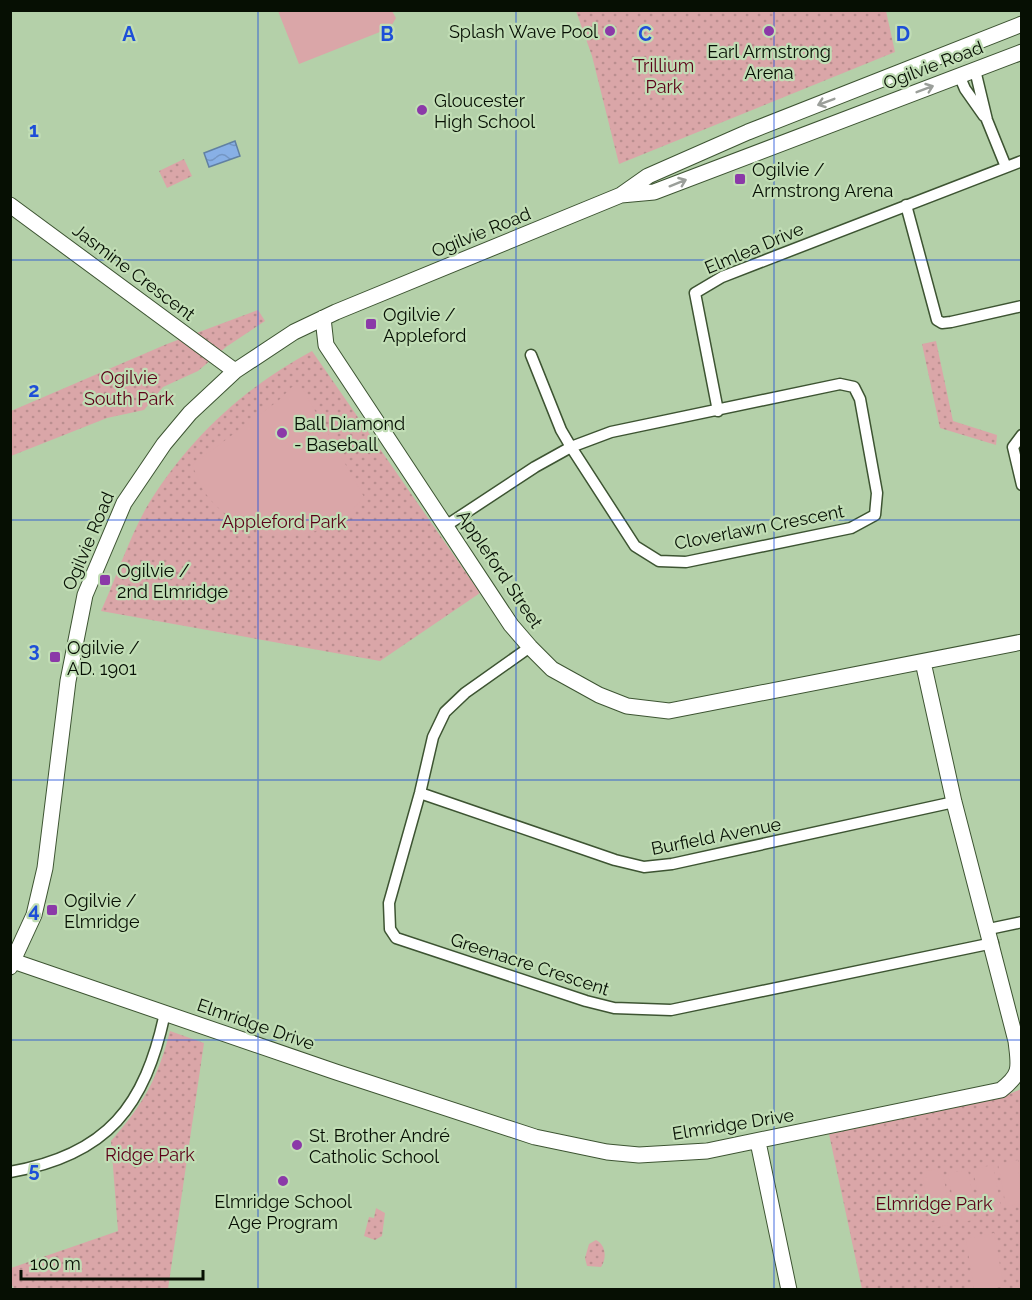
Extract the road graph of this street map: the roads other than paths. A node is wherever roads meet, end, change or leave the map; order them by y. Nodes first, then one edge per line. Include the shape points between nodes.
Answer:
1 (1022, 24) edge
2 (968, 46) junction
3 (950, 52) junction
4 (1022, 52) edge
5 (975, 69) junction
6 (959, 75) junction
7 (987, 120) junction
8 (748, 132) junction
9 (756, 153) junction
10 (1022, 161) edge
11 (1006, 167) junction
12 (621, 195) junction
13 (10, 205) edge
14 (906, 205) junction
15 (1022, 306) edge
16 (323, 318) junction
17 (531, 355) dead end
18 (235, 371) junction
19 (718, 411) junction
20 (1022, 435) edge
21 (571, 447) junction
22 (1022, 485) edge
23 (447, 525) junction
24 (1022, 642) edge
25 (530, 647) junction
26 (923, 662) junction
27 (420, 793) junction
28 (954, 802) junction
29 (1022, 922) edge
30 (991, 936) junction
31 (11, 963) edge
32 (165, 1013) junction
33 (758, 1142) junction
34 (10, 1172) edge
35 (789, 1290) edge

1 - 2 street, Ogilvie Road
2 - 3 street, Ogilvie Road
2 - 5 street
3 - 6 street
3 -> 8 street, Ogilvie Road
4 - 5 street, Ogilvie Road
5 - 6 street, Ogilvie Road
5 - 7 street
6 - 7 street
9 -> 6 street, Ogilvie Road
7 - 11 street
8 - 9 street
8 - 12 street, Ogilvie Road via 648,176
12 -> 9 street, Ogilvie Road via 654,192
10 - 11 street, Elmlea Drive
11 - 14 street, Elmlea Drive
12 - 16 street, Ogilvie Road
13 - 18 street, Jasmine Crescent
14 - 15 street via 937,320 951,322
14 - 19 street, Elmlea Drive via 722,277 695,293
16 - 18 street, Ogilvie Road
16 - 23 street, Appleford Street via 326,345
17 - 21 street
18 - 31 street, Ogilvie Road via 190,413 144,472 123,503 91,574 72,658 41,887 34,915
19 - 21 street, Cloverlawn Crescent via 611,432
19 - 21 street, Cloverlawn Crescent via 840,384 854,387 860,399 877,493 875,515 840,530 686,562 659,561 636,546
20 - 22 street via 1013,447
21 - 23 street, Cloverlawn Crescent
23 - 25 street, Appleford Street via 511,625
24 - 26 street, Appleford Street
25 - 26 street, Appleford Street via 552,669 599,695 627,706 662,711
25 - 27 street, Greenacre Crescent via 445,712 433,737
26 - 28 street, Elmridge Drive
27 - 28 street, Burfield Avenue via 644,867
27 - 30 street, Greenacre Crescent via 388,903 390,929 396,938 586,1001 614,1008 671,1010
28 - 30 street, Elmridge Drive
29 - 30 street
30 - 33 street, Elmridge Drive via 1017,1041 1019,1069 1014,1080 1001,1090
31 - 32 street, Elmridge Drive
32 - 33 street, Elmridge Drive via 572,1146 639,1155
32 - 34 street via 157,1051 144,1084 107,1132 67,1158
33 - 35 street

